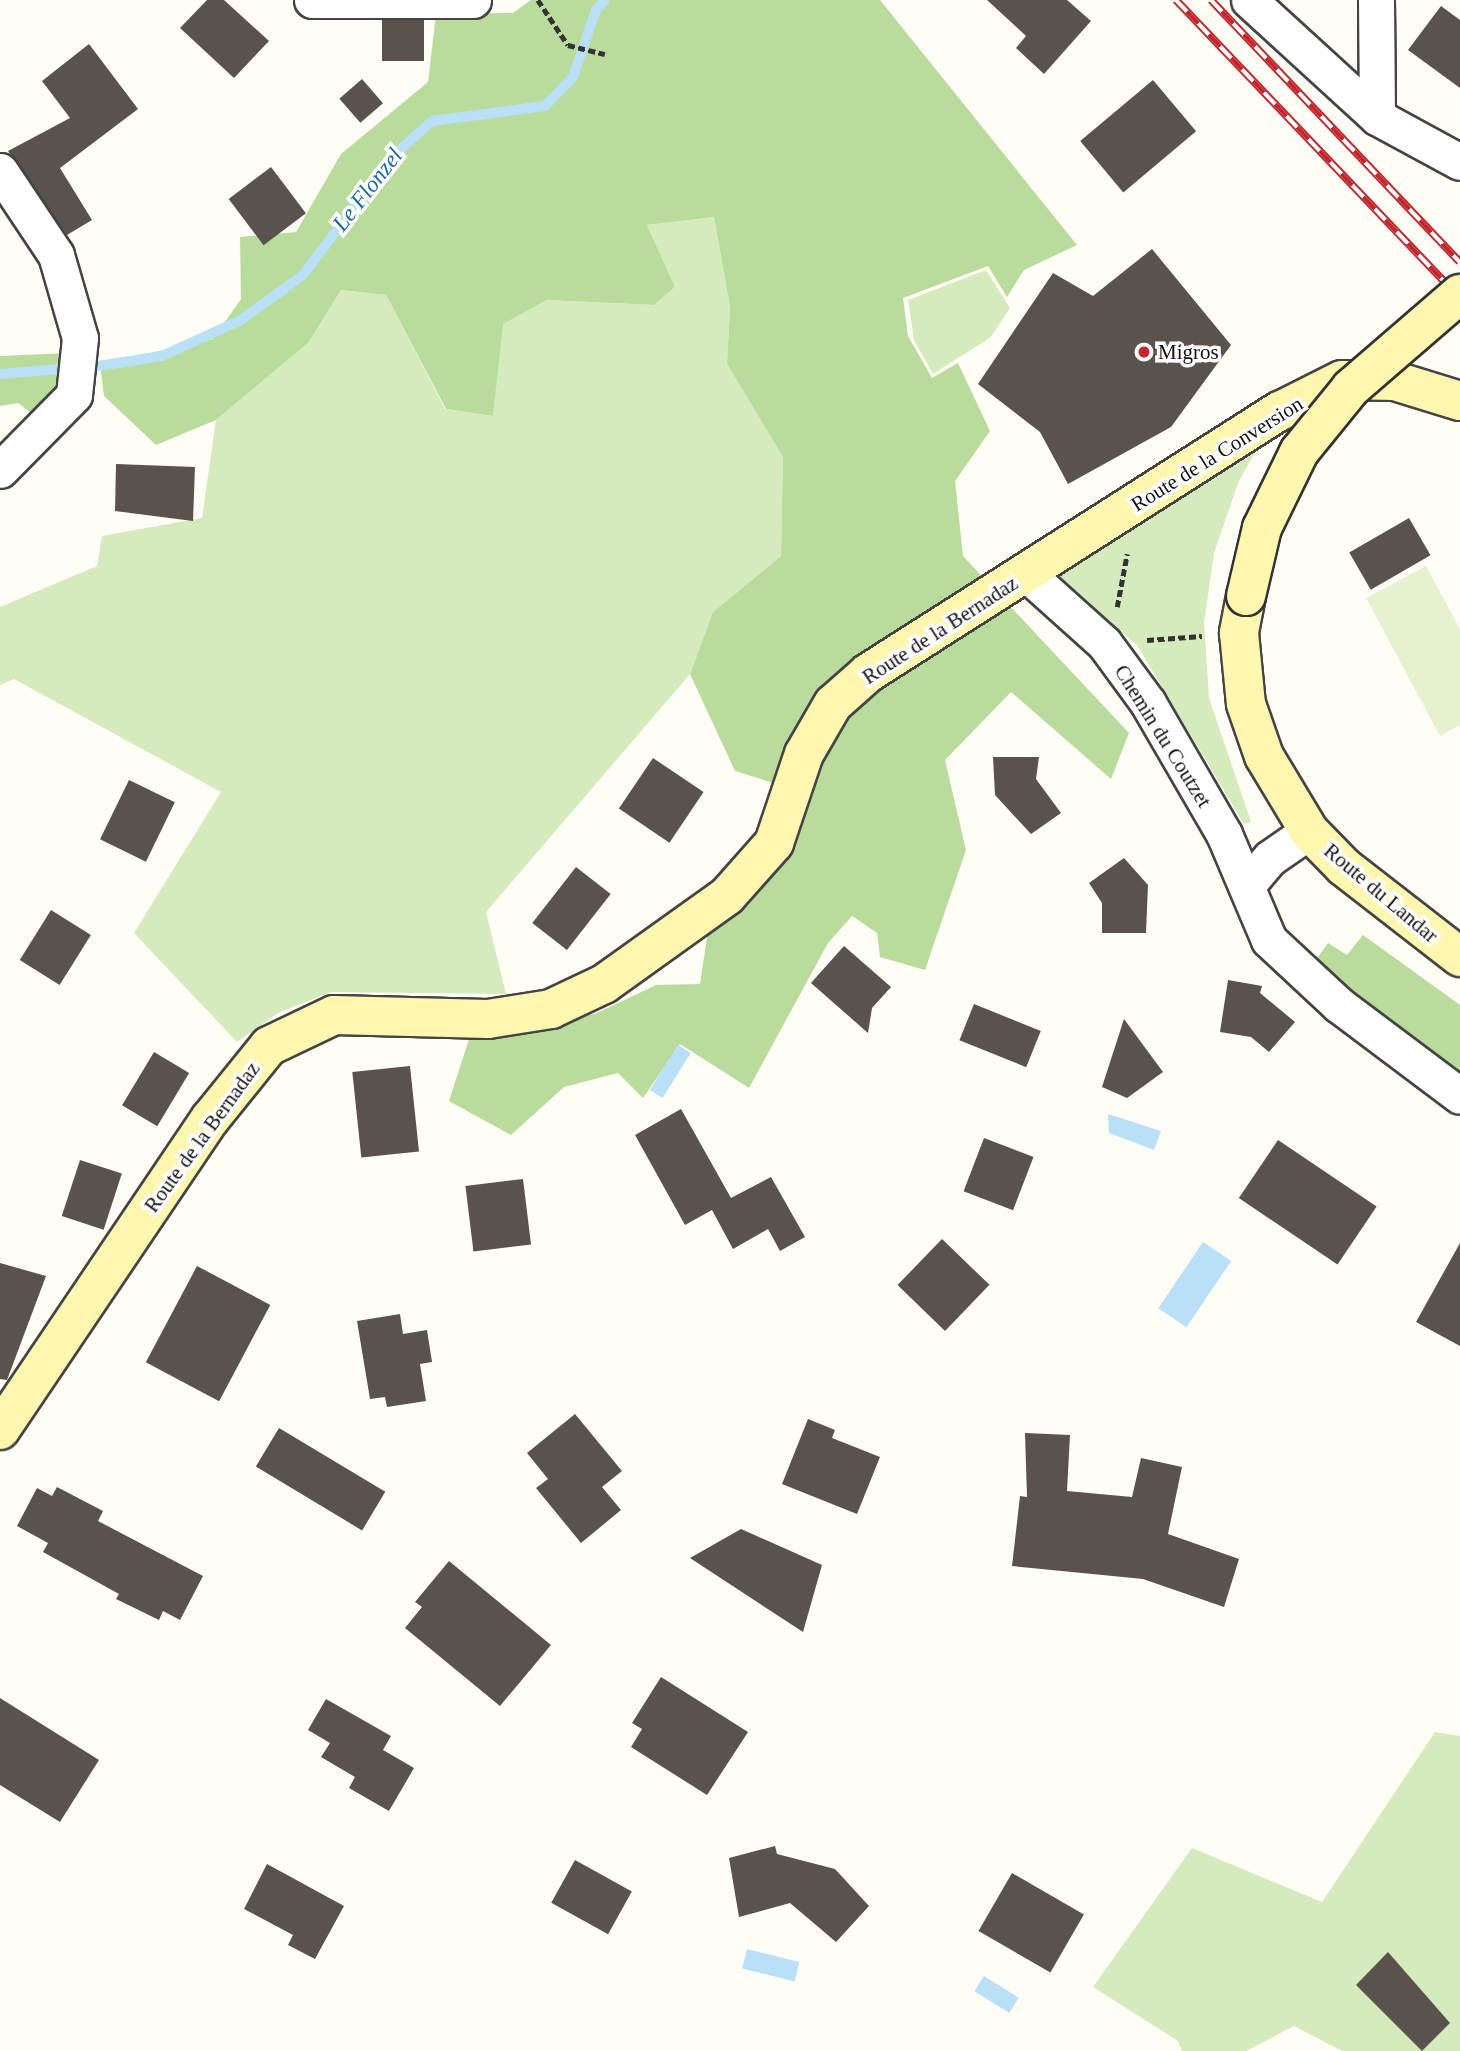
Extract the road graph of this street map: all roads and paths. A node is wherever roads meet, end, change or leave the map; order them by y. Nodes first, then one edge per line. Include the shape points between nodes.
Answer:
1 (312, 0) edge
2 (473, 0) edge
3 (538, 0) edge
4 (1249, 0) edge
5 (1376, 0) edge
6 (605, 54) dead end
7 (1377, 117) junction
8 (1460, 162) edge
9 (0, 171) edge
10 (1460, 294) edge
11 (1460, 401) edge
12 (0, 470) edge
13 (1128, 549) dead end
14 (1027, 574) junction
15 (1209, 635) dead end
16 (1104, 643) junction
17 (1309, 831) junction
18 (1248, 884) junction
19 (1459, 954) edge
20 (1460, 1096) edge
21 (0, 1430) edge

1 - 2 street
3 - 6 path via 568,46
4 - 7 street
5 - 7 street
7 - 8 street
9 - 12 street via 56,255 79,338 74,395
10 - 17 street, Route du Landar, bridge via 1351,388 1299,452 1262,528 1239,633 1246,704 1264,756
11 - 14 street, Route de la Conversion via 1395,381 1342,380 1280,411
13 - 16 path via 1121,596
14 - 16 street, Chemin du Coutzet
14 - 21 street, Route de la Bernadaz via 868,673 833,704 804,754 774,843 727,896 604,984 551,1009 488,1020 334,1015 269,1046 210,1119
15 - 16 path
16 - 18 street, Chemin du Coutzet via 1148,703
17 - 18 street via 1270,858
17 - 19 street, Route du Landar via 1344,867
18 - 20 street, Chemin du Coutzet via 1269,940 1339,1005

